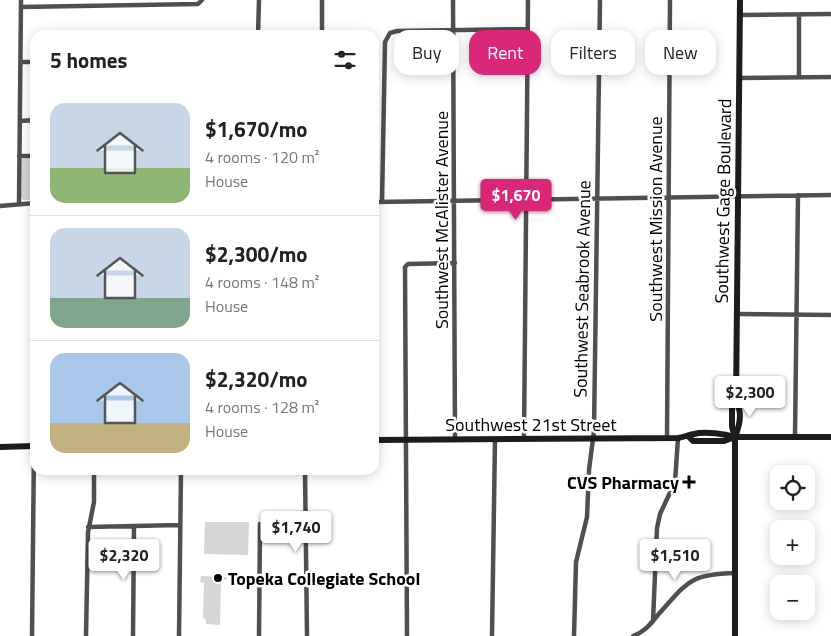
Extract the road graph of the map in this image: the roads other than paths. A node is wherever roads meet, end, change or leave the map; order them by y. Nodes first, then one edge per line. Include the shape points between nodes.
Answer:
1 (22, 0) edge
2 (202, 0) edge
3 (259, 0) edge
4 (322, 0) edge
5 (454, 0) edge
6 (600, 0) edge
7 (670, 0) edge
8 (740, 0) edge
9 (528, 1) dead end
10 (21, 7) junction
11 (799, 14) junction
12 (831, 14) edge
13 (740, 15) junction
14 (527, 29) junction
15 (258, 30) edge
16 (322, 30) edge
17 (453, 30) joint
18 (394, 32) edge
19 (21, 62) junction
20 (30, 62) edge
21 (453, 75) edge
22 (831, 76) edge
23 (799, 77) junction
24 (740, 78) junction
25 (20, 120) junction
26 (30, 120) edge
27 (19, 156) junction
28 (30, 156) edge
29 (798, 195) junction
30 (831, 195) edge
31 (738, 196) junction
32 (668, 197) junction
33 (597, 198) junction
34 (526, 199) junction
35 (454, 201) junction
36 (382, 202) joint
37 (19, 203) junction
38 (30, 203) edge
39 (0, 206) edge
40 (455, 263) junction
41 (737, 314) junction
42 (797, 314) junction
43 (831, 315) edge
44 (795, 436) junction
45 (735, 437) junction
46 (668, 438) junction
47 (678, 438) junction
48 (831, 438) edge
49 (455, 439) junction
50 (495, 439) junction
51 (524, 439) junction
52 (594, 439) junction
53 (379, 440) edge
54 (405, 440) junction
55 (30, 446) edge
56 (0, 447) edge
57 (34, 475) edge
58 (94, 475) edge
59 (180, 475) edge
60 (305, 475) edge
61 (306, 523) junction
62 (180, 525) junction
63 (134, 526) junction
64 (88, 527) junction
65 (735, 573) junction
66 (654, 621) junction
67 (32, 636) edge
68 (86, 636) edge
69 (133, 636) edge
70 (178, 636) edge
71 (259, 636) edge
72 (307, 636) edge
73 (407, 636) edge
74 (492, 636) edge
75 (574, 636) edge
76 (633, 636) edge
77 (735, 636) edge

1 - 10 street
2 - 10 street via 198,4
3 - 15 street
4 - 16 street
5 - 17 street, Southwest McAlister Avenue
6 - 33 street, Southwest Seabrook Avenue
7 - 32 street, Southwest Mission Avenue
8 - 13 main road, Southwest Gage Boulevard
9 - 14 street
10 - 19 street
11 - 12 street
11 - 13 street
11 - 23 street
13 - 24 main road, Southwest Gage Boulevard
14 - 17 street
14 - 34 street
18 - 36 street via 385,42
19 - 20 street
19 - 25 street
21 - 35 street, Southwest McAlister Avenue
22 - 23 street
23 - 24 street
24 - 31 main road, Southwest Gage Boulevard
25 - 26 street
25 - 27 street
27 - 28 street
27 - 37 street
29 - 30 street
29 - 31 street
29 - 42 street
31 - 32 street
31 - 41 main road, Southwest Gage Boulevard
32 - 33 street
32 - 46 street, Southwest Mission Avenue
33 - 34 street
33 - 52 street, Southwest Seabrook Avenue
34 - 35 street
34 - 51 street
35 - 36 street
35 - 40 street, Southwest McAlister Avenue
37 - 38 street
37 - 39 street
40 - 49 street, Southwest McAlister Avenue
40 - 54 street via 406,265 404,269
41 - 42 street
41 - 45 main road, Southwest Gage Boulevard via 736,403 732,407
42 - 43 street
42 - 44 street
44 - 45 main road, Southwest 21st Street
44 - 48 main road, Southwest 21st Street
45 - 47 main road, Southwest 21st Street via 693,434
45 - 65 main road, Southwest Gage Boulevard
46 - 47 main road, Southwest 21st Street
46 - 52 main road, Southwest 21st Street
47 - 66 street via 675,482 657,528
49 - 50 main road, Southwest 21st Street
49 - 54 main road, Southwest 21st Street
50 - 51 main road, Southwest 21st Street
50 - 74 street
51 - 52 main road, Southwest 21st Street
52 - 75 street, Southwest Seabrook Avenue via 587,517 576,562
53 - 54 main road, Southwest 21st Street
54 - 73 street
55 - 56 main road
57 - 67 street
58 - 64 street via 94,502
59 - 62 street
60 - 61 street
61 - 71 street via 260,524
61 - 72 street
62 - 63 street
62 - 70 street
63 - 64 street
63 - 69 street
64 - 68 street
65 - 66 street via 713,573 693,579
65 - 77 main road, Southwest Gage Boulevard
66 - 76 street

